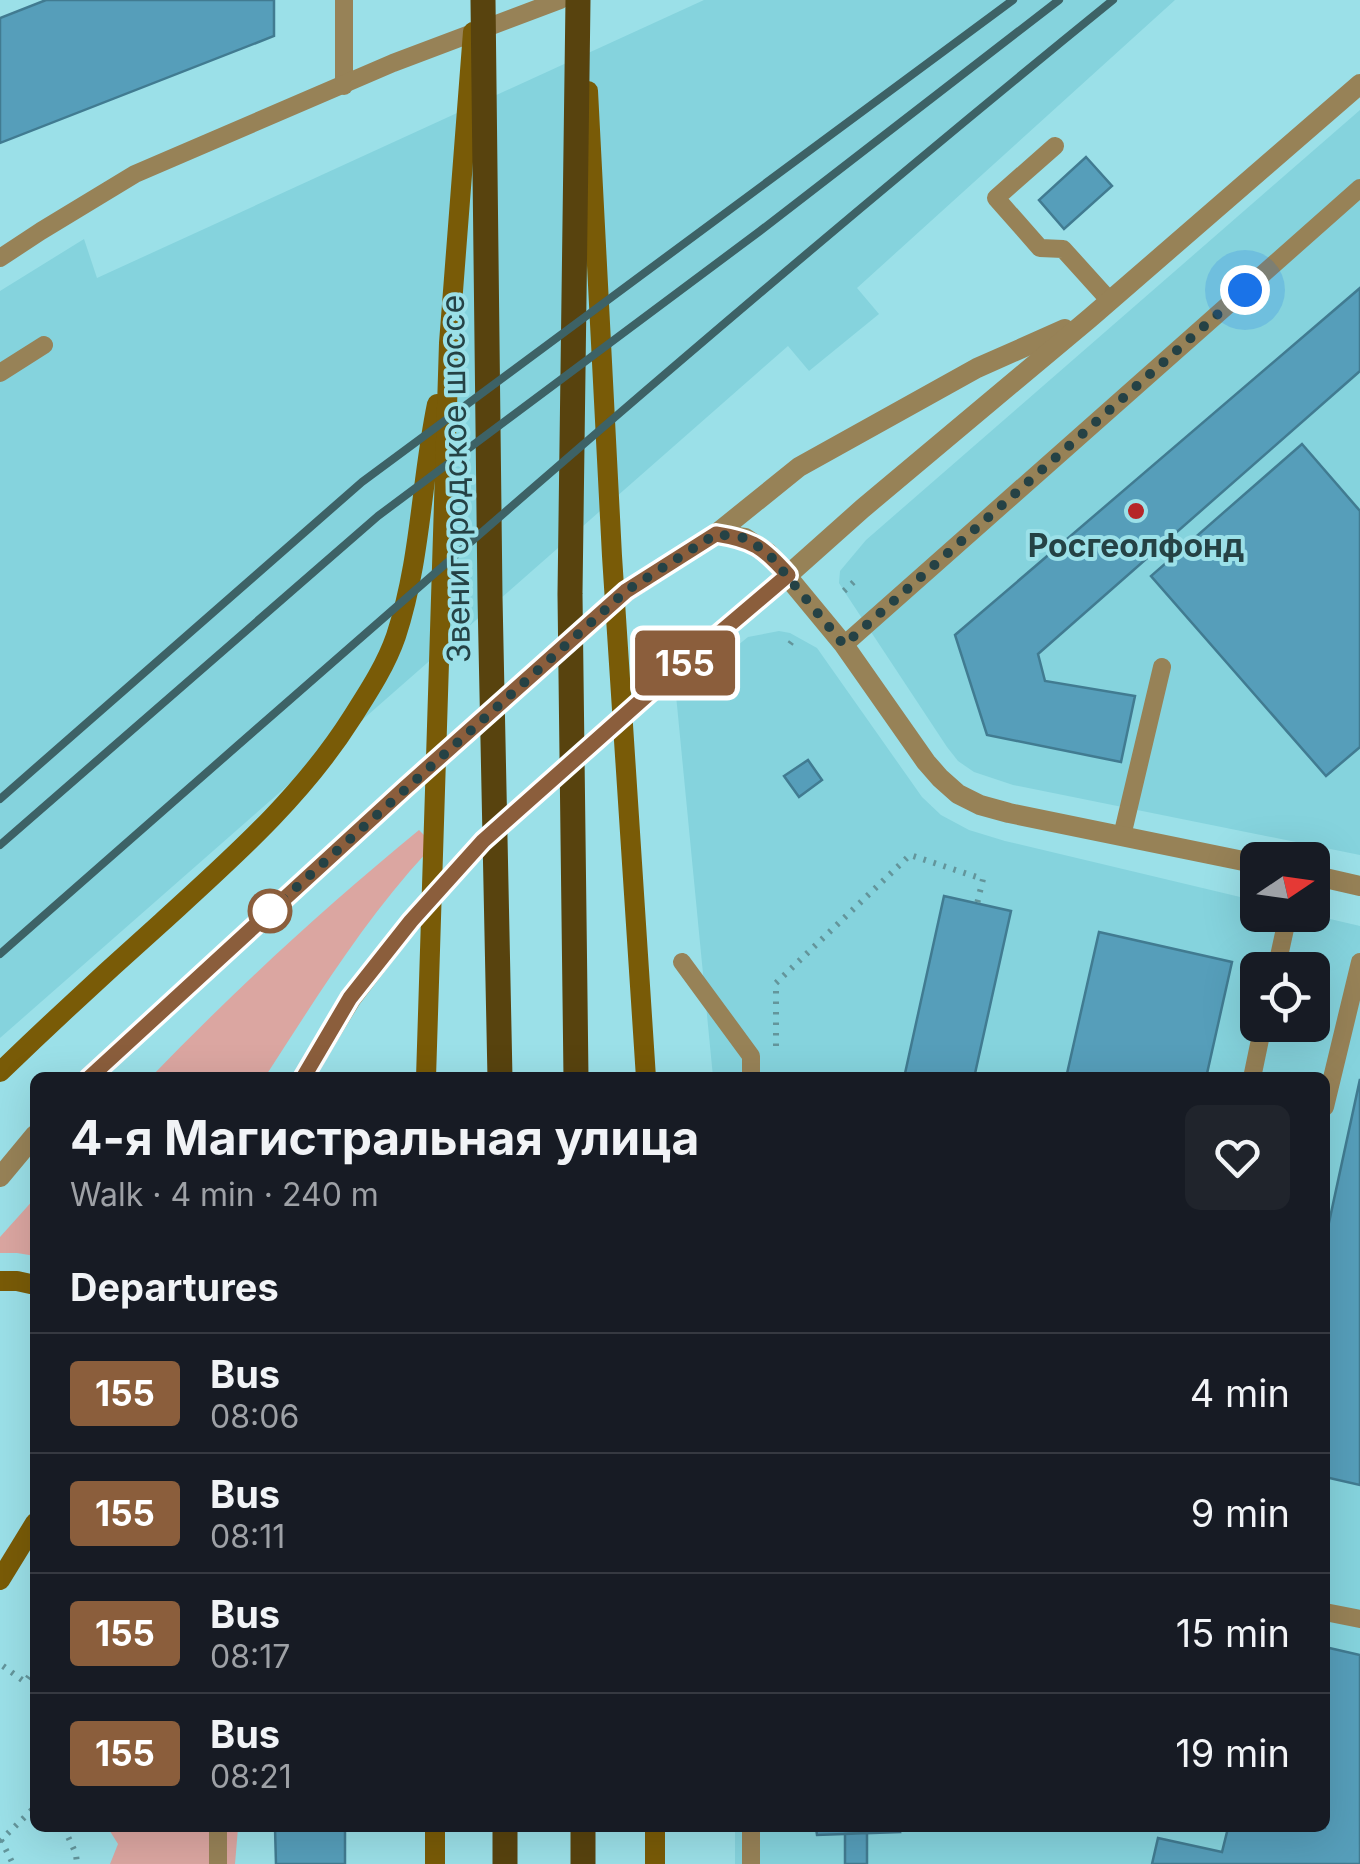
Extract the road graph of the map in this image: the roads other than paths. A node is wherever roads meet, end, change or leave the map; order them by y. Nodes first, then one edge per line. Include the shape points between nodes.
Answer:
1 (344, 0) edge
2 (479, 0) edge
3 (560, 0) edge
4 (581, 0) edge
5 (1360, 84) edge
6 (344, 86) junction
7 (1055, 146) dead end
8 (1360, 188) edge
9 (0, 258) edge
10 (1110, 300) junction
11 (1090, 318) junction
12 (449, 343) junction
13 (44, 345) dead end
14 (0, 373) edge
15 (716, 534) junction
16 (788, 575) junction
17 (844, 645) junction
18 (1162, 667) dead end
19 (1122, 836) junction
20 (1240, 860) edge
21 (1330, 879) edge
22 (1360, 886) edge
23 (682, 962) dead end
24 (1360, 962) edge
25 (1259, 1042) edge
26 (0, 1072) edge
27 (96, 1072) edge
28 (307, 1072) edge
29 (426, 1072) edge
30 (500, 1072) edge
31 (576, 1072) edge
32 (646, 1072) edge
33 (751, 1072) edge
34 (1253, 1072) edge
35 (1330, 1086) edge
36 (30, 1140) edge
37 (0, 1177) edge
38 (0, 1280) edge
39 (30, 1283) edge
40 (30, 1532) edge
41 (0, 1580) edge
42 (1330, 1613) edge
43 (1360, 1619) edge
44 (218, 1832) edge
45 (435, 1832) edge
46 (505, 1832) edge
47 (583, 1832) edge
48 (655, 1832) edge
49 (752, 1832) edge
50 (218, 1864) edge
51 (435, 1864) edge
52 (505, 1864) edge
53 (583, 1864) edge
54 (655, 1864) edge
55 (752, 1864) edge

1 - 6 lane
2 - 12 main road
2 - 30 main road, Звенигородское шоссе
3 - 6 lane
4 - 31 main road via 570,594
4 - 32 main road
5 - 10 street
6 - 9 lane via 135,174
7 - 10 lane via 996,198 1040,248 1063,249
8 - 17 lane
10 - 11 street
11 - 15 street via 977,368 800,467
11 - 16 street
12 - 26 main road via 418,547 395,638 374,684 333,747 261,830
12 - 29 main road
13 - 14 lane
15 - 16 street via 745,538
15 - 27 street via 626,591
16 - 17 street
16 - 28 street via 483,841 350,998
17 - 19 street via 926,762 958,794 1009,813
18 - 19 lane
19 - 20 street
21 - 22 street
23 - 33 lane via 751,1056
24 - 35 lane
25 - 34 lane
36 - 37 street
38 - 39 main road
40 - 41 main road
42 - 43 lane
44 - 50 lane
45 - 51 main road
46 - 52 main road
47 - 53 main road
48 - 54 main road
49 - 55 lane

